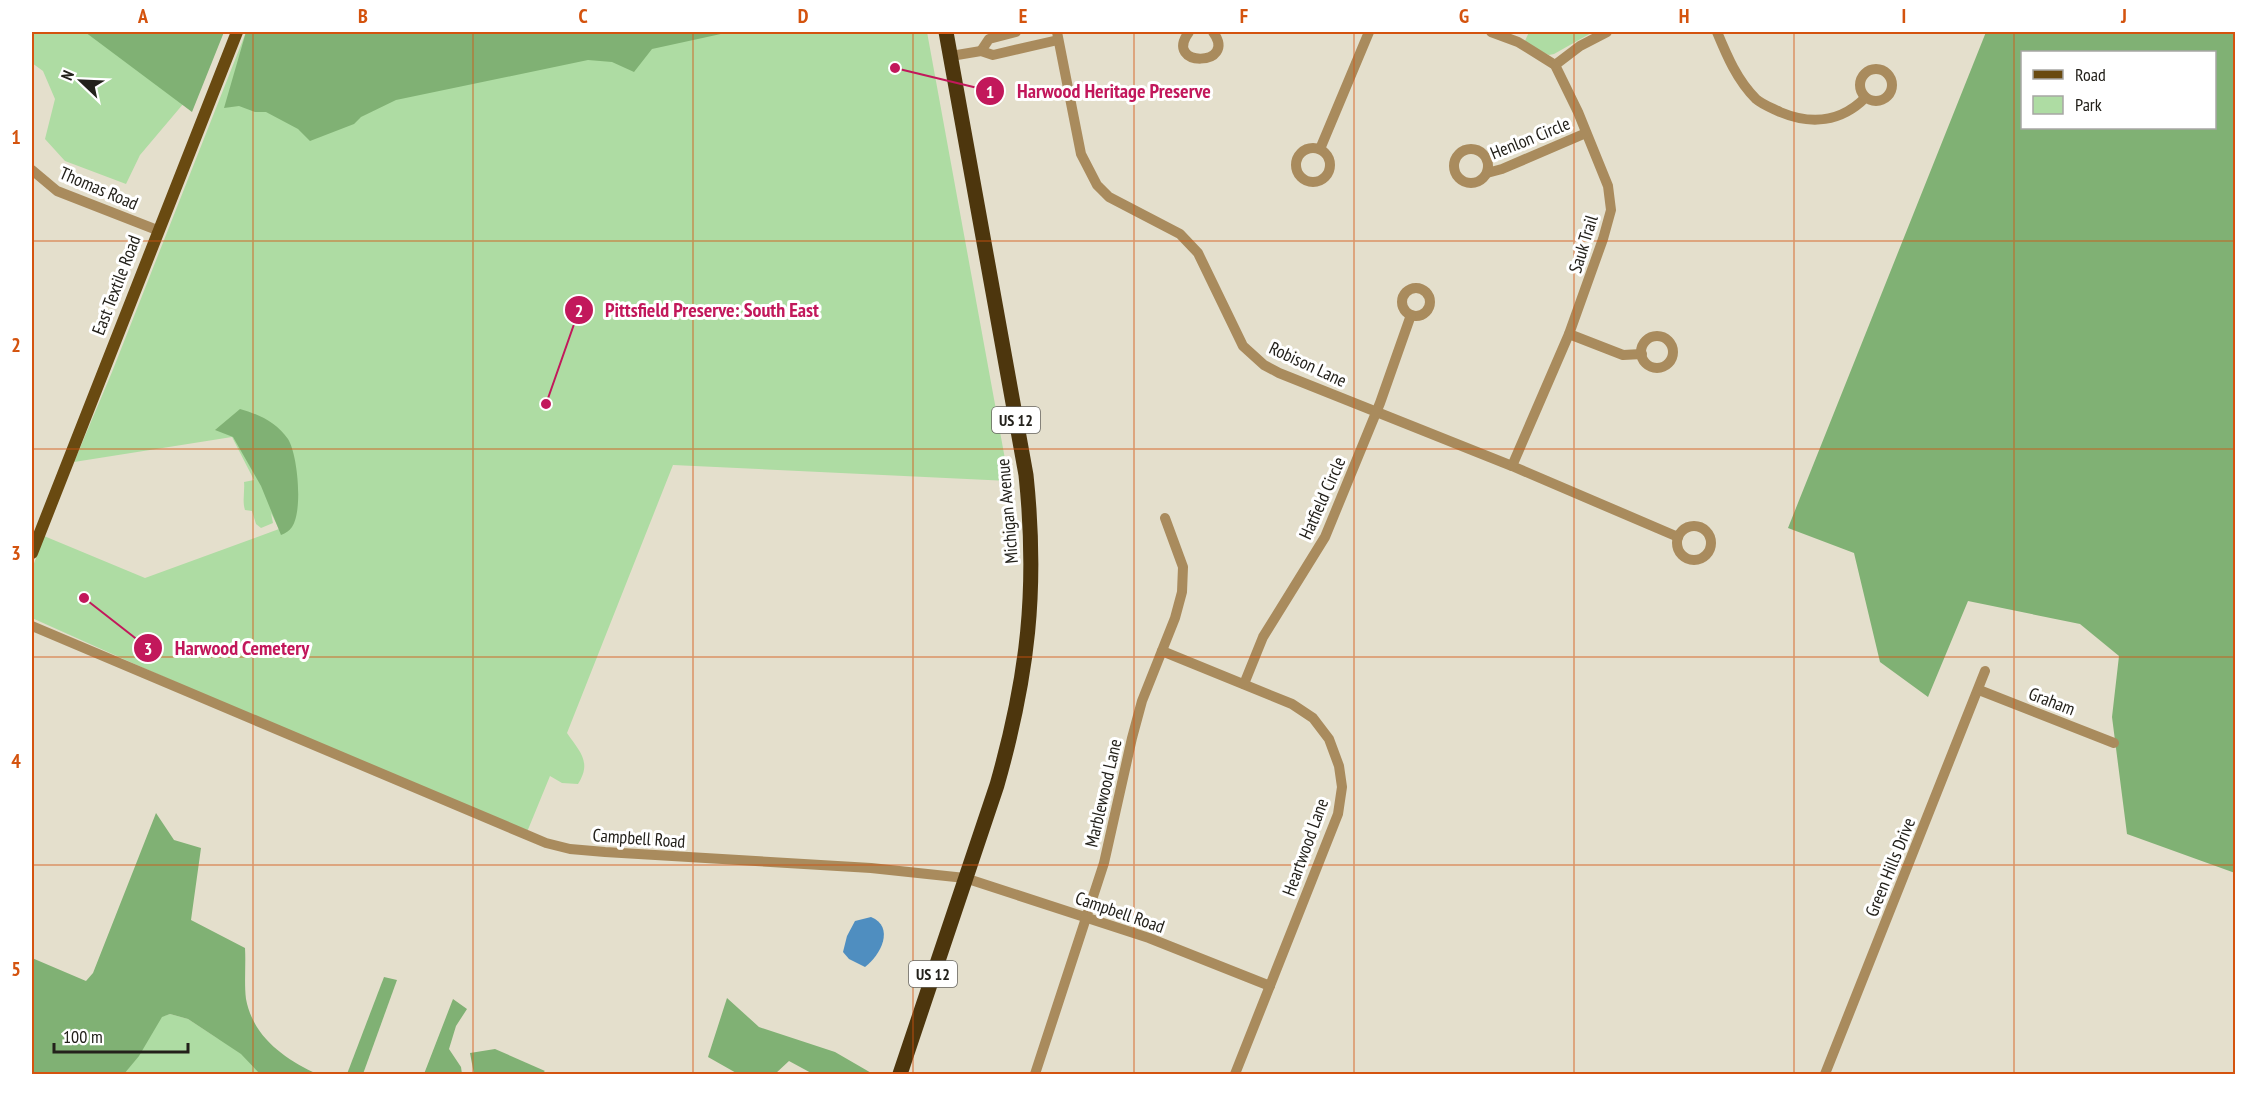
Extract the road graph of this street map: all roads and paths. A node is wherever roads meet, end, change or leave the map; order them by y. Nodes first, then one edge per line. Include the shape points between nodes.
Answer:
1 (237, 32) edge
2 (946, 32) edge
3 (1016, 32) edge
4 (1189, 32) edge
5 (1212, 32) edge
6 (1369, 32) edge
7 (1491, 32) edge
8 (1607, 32) edge
9 (1716, 32) edge
10 (1058, 36) edge
11 (981, 51) junction
12 (951, 56) junction
13 (1555, 65) junction
14 (1865, 98) dead end
15 (1586, 134) junction
16 (1320, 149) dead end
17 (32, 170) edge
18 (1487, 173) dead end
19 (157, 230) junction
20 (1411, 315) dead end
21 (1569, 334) junction
22 (1642, 354) dead end
23 (1376, 412) junction
24 (1512, 466) junction
25 (1165, 518) dead end
26 (1678, 537) dead end
27 (32, 553) edge
28 (32, 626) edge
29 (1162, 651) junction
30 (1985, 671) dead end
31 (1244, 684) junction
32 (1979, 690) junction
33 (2114, 743) dead end
34 (966, 878) junction
35 (1087, 918) junction
36 (1270, 986) junction
37 (900, 1074) edge
38 (1035, 1074) edge
39 (1234, 1074) edge
40 (1825, 1074) edge

1 - 19 main road, East Textile Road
2 - 12 highway, Michigan Avenue / US 12
3 - 11 street via 989,39
4 - 5 street via 1184,39 1185,50 1198,60 1209,58 1216,50 1217,39
6 - 16 street
7 - 13 street via 1518,42
8 - 13 street
9 - 14 street via 1735,72 1762,104 1797,118 1827,119 1844,115
10 - 11 street via 993,55
10 - 23 street, Robison Lane via 1081,154 1097,185 1109,197 1180,234 1198,253 1243,346 1253,357 1279,373
11 - 12 street
12 - 34 highway, Michigan Avenue / US 12 via 1026,475 1032,550 1031,607 1019,699 997,785
13 - 15 street, Sauk Trail
15 - 18 street, Henlon Circle
15 - 21 street, Sauk Trail via 1608,186 1611,210
17 - 19 street, Thomas Road via 57,191
19 - 27 main road, East Textile Road
20 - 23 street, Hatfield Circle
21 - 22 street via 1623,355
21 - 24 street, Sauk Trail
23 - 24 street, Robison Lane
23 - 31 street, Hatfield Circle via 1325,537 1263,637
24 - 26 street, Robison Lane
25 - 29 street, Marblewood Lane via 1183,567 1182,592
28 - 34 street, Campbell Road via 491,822 558,846
29 - 31 street, Heartwood Lane
29 - 35 street, Marblewood Lane via 1134,729
30 - 32 street, Green Hills Drive
31 - 36 street, Heartwood Lane via 1292,704 1313,718 1329,739 1342,787 1338,814
32 - 33 street, Graham
32 - 40 street, Green Hills Drive
34 - 35 street, Campbell Road
34 - 37 highway, US 12
35 - 36 street, Campbell Road
35 - 38 street, Marblewood Lane
36 - 39 street, Heartwood Lane

